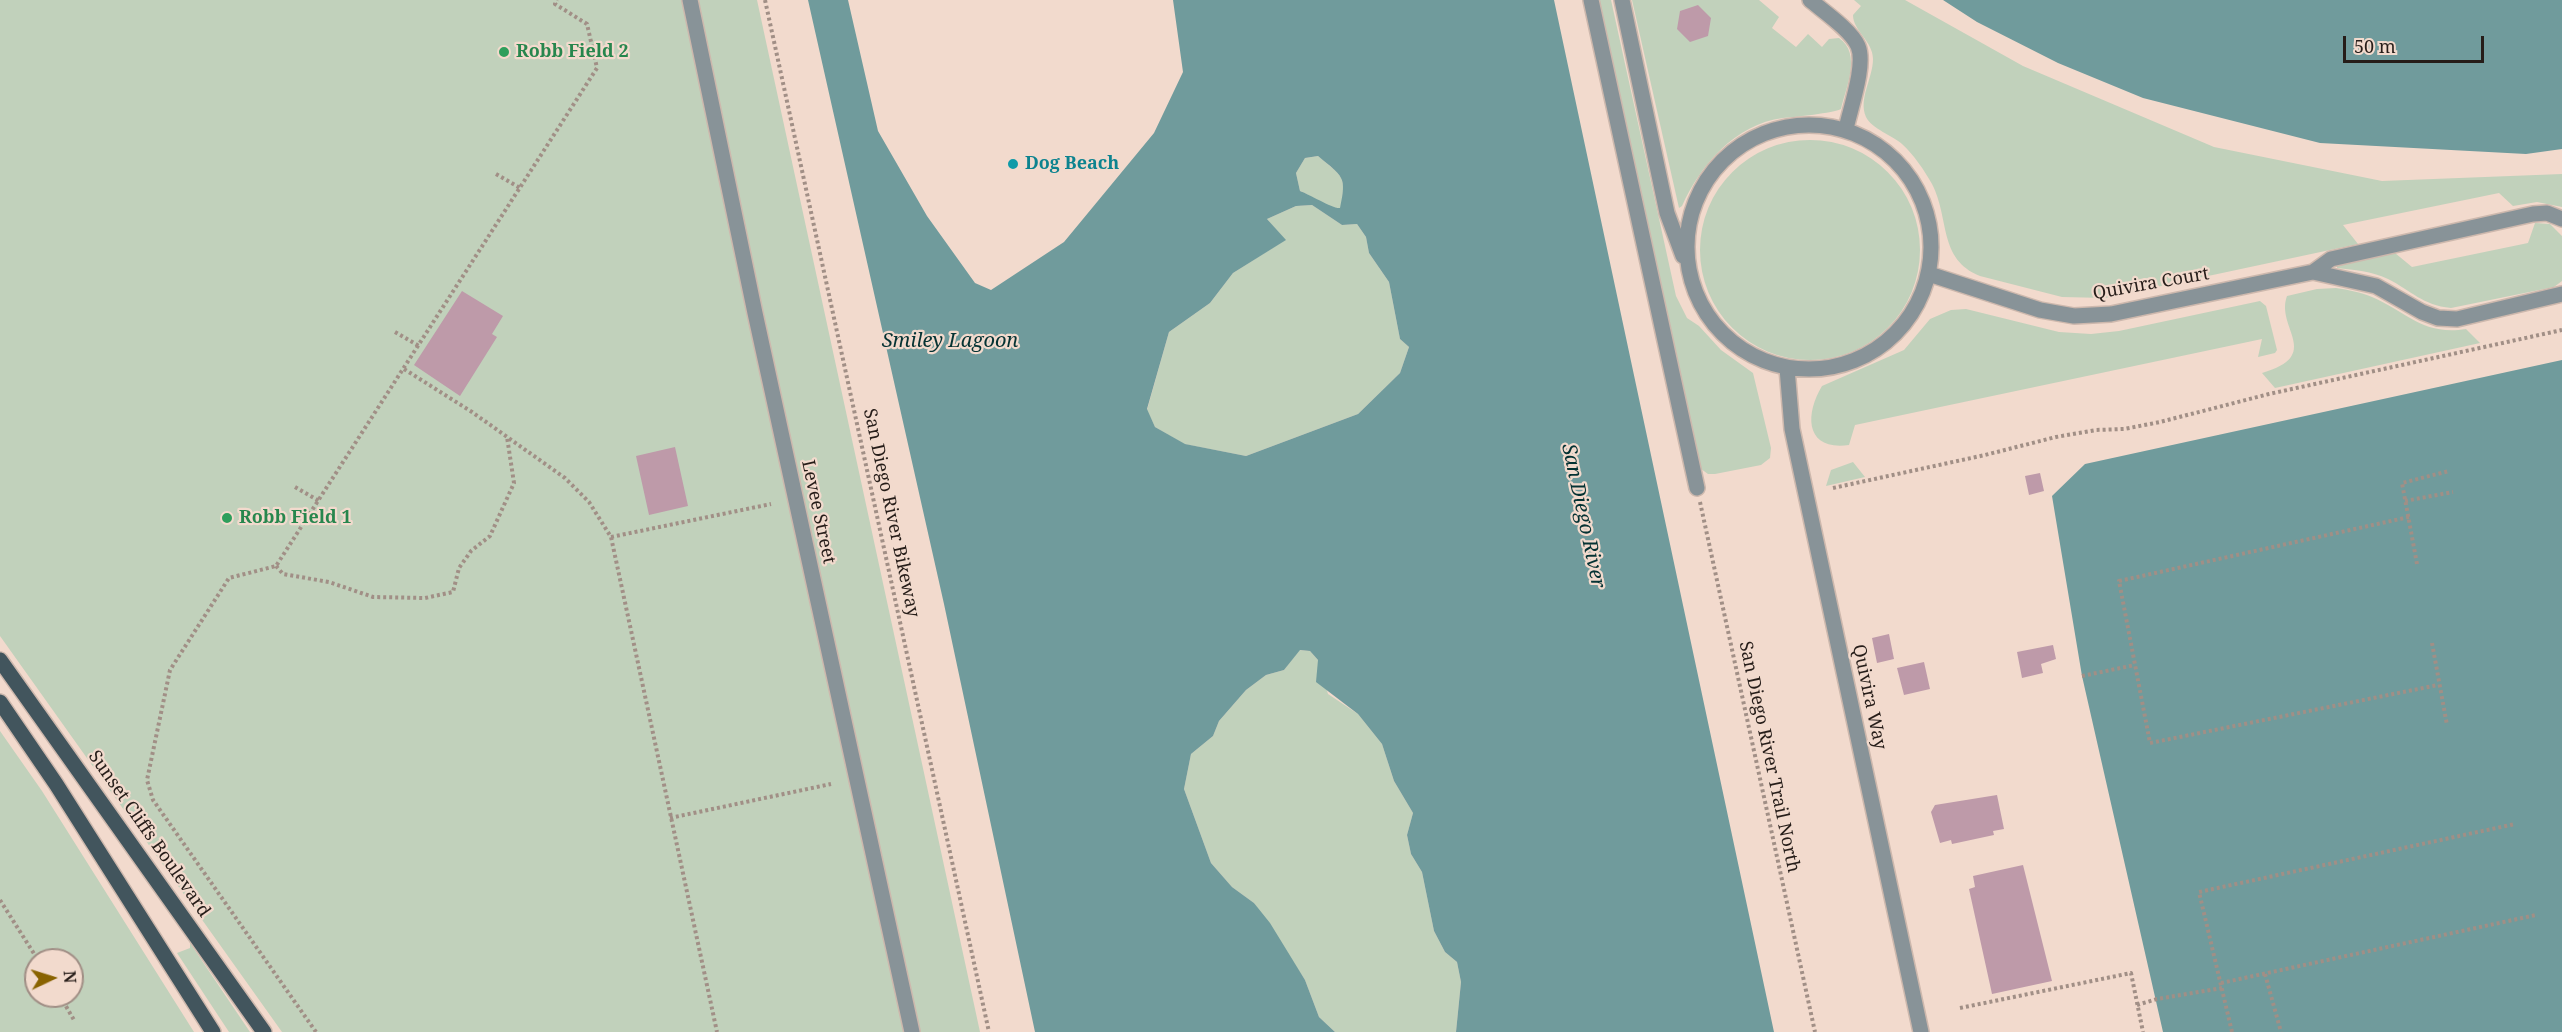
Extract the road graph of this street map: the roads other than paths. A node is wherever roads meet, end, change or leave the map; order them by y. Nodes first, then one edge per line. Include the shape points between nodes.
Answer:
1 (690, 0) edge
2 (1591, 0) edge
3 (1622, 0) edge
4 (1810, 0) edge
5 (1845, 129) junction
6 (2562, 219) edge
7 (1688, 271) junction
8 (2313, 272) junction
9 (1929, 274) junction
10 (2562, 294) edge
11 (1787, 369) junction
12 (1697, 488) road end
13 (0, 660) edge
14 (0, 702) edge
15 (213, 1032) edge
16 (264, 1032) edge
17 (912, 1032) edge
18 (1921, 1032) edge

1 - 17 street, Levee Street
2 - 12 street
3 - 7 street via 1667,213
4 - 5 street via 1858,46 1860,65
5 - 7 street via 1810,124 1774,129 1741,144 1714,168 1696,199 1687,234
5 - 9 street via 1878,145 1910,178 1923,202 1931,237
6 - 8 street via 2547,213 2533,214 2331,259
7 - 11 street via 1701,305 1723,335 1753,357
8 - 9 street, Quivira Court via 2111,314 2074,316 2040,310
8 - 10 street via 2376,286 2438,318 2457,318
9 - 11 street via 1906,321 1877,350 1839,366
11 - 18 street, Quivira Way via 1792,429
13 - 16 main road, Sunset Cliffs Boulevard
14 - 15 main road

